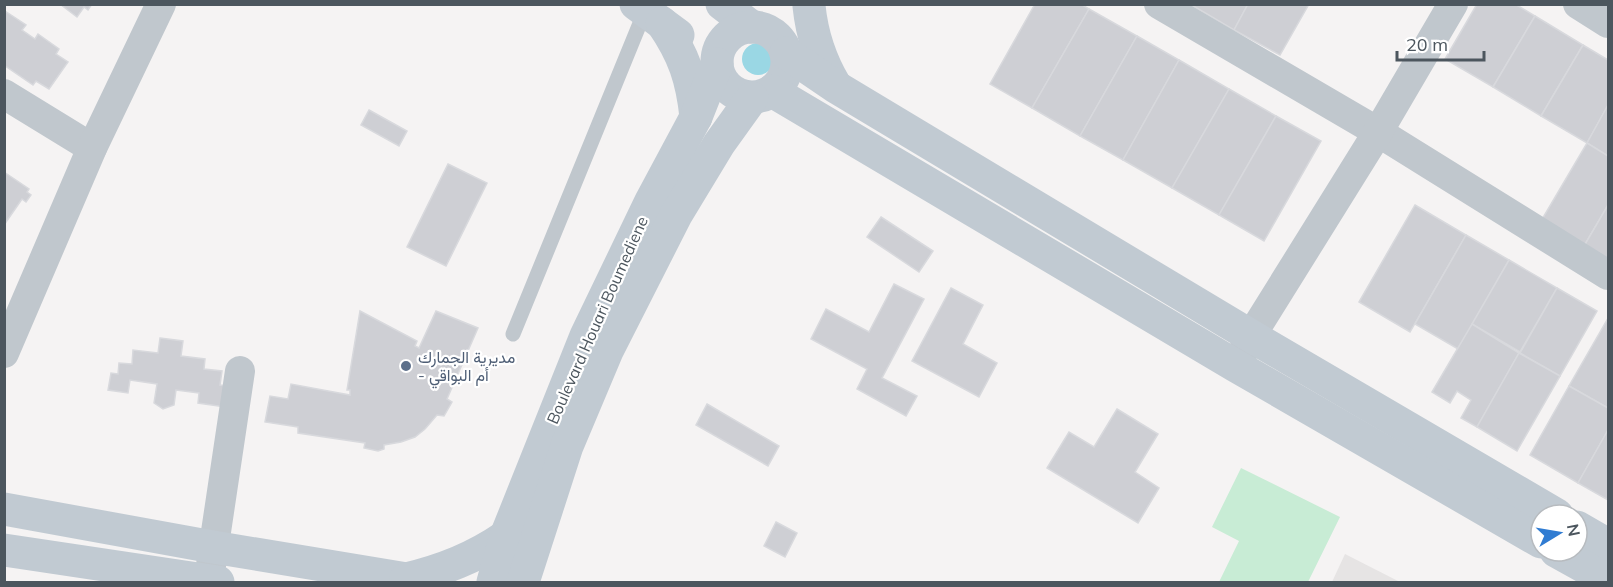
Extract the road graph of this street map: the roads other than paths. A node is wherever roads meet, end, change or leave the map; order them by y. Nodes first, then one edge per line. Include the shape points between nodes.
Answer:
1 (161, 4) edge
2 (722, 4) edge
3 (1159, 4) edge
4 (1453, 4) edge
5 (1578, 4) edge
6 (810, 5) edge
7 (648, 13) edge
8 (758, 19) edge
9 (1608, 23) edge
10 (785, 52) junction
11 (717, 63) junction
12 (836, 87) junction
13 (4, 94) edge
14 (762, 94) junction
15 (696, 117) junction
16 (1378, 132) junction
17 (92, 148) junction
18 (1608, 275) edge
19 (513, 334) dead end
20 (1251, 336) junction
21 (4, 353) edge
22 (1236, 366) junction
23 (240, 370) dead end
24 (1536, 503) edge
25 (4, 509) edge
26 (1589, 534) edge
27 (1529, 535) edge
28 (506, 536) junction
29 (1608, 545) edge
30 (213, 547) junction
31 (4, 550) edge
32 (1578, 563) edge
33 (1608, 580) edge
34 (213, 581) edge
35 (415, 581) edge
36 (494, 582) edge
37 (523, 582) edge

1 - 17 street
2 - 8 main road
3 - 16 street
4 - 16 street
5 - 9 street
6 - 10 main road
6 - 12 main road via 814,40
7 - 11 main road
7 - 15 main road via 676,44 687,67
7 - 19 lane
8 - 10 main road
8 - 11 main road via 727,37 718,52
10 - 12 main road
10 - 14 main road via 786,70 778,86
11 - 14 main road via 718,73 735,93
11 - 15 main road, Boulevard Houari Boumediene
12 - 20 main road
13 - 17 street
14 - 22 main road
14 - 37 main road, Boulevard Houari Boumediene via 719,144 676,215 607,351 567,446
15 - 28 main road, Boulevard Houari Boumediene via 586,336
16 - 18 street
16 - 20 street
17 - 21 street
20 - 22 street
20 - 24 main road
22 - 27 main road
23 - 30 street
25 - 30 main road
26 - 29 main road
28 - 35 main road via 483,552
28 - 36 main road, Boulevard Houari Boumediene
30 - 34 street
30 - 35 main road
31 - 34 main road
32 - 33 main road

